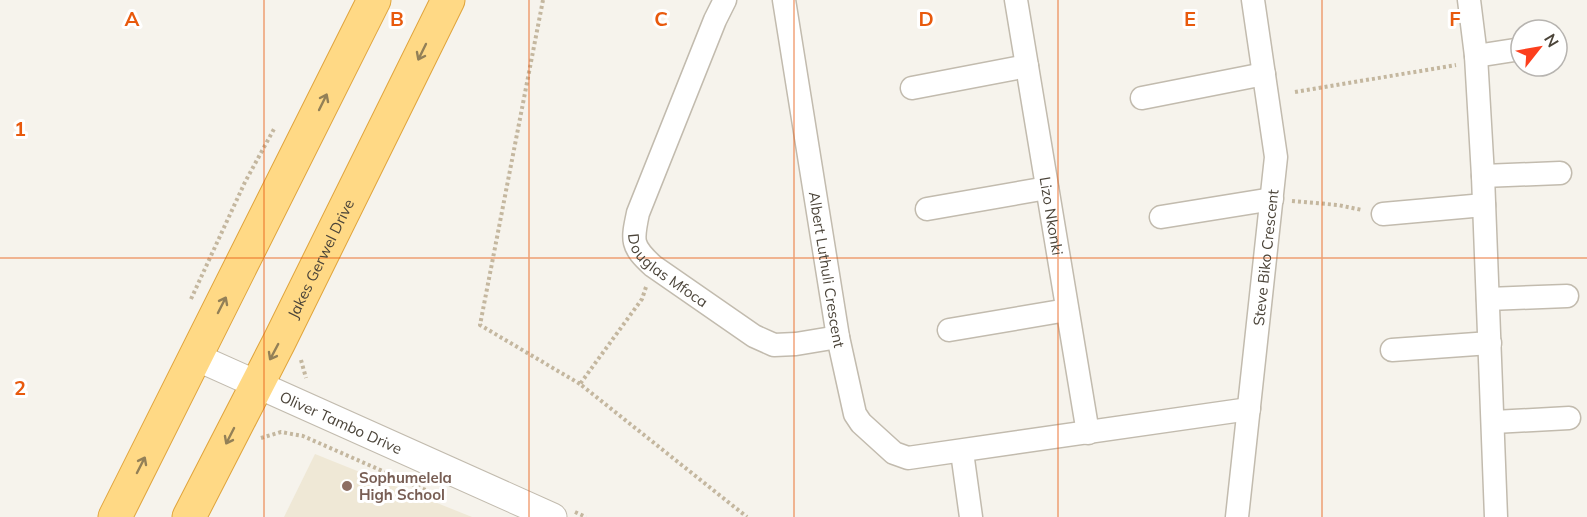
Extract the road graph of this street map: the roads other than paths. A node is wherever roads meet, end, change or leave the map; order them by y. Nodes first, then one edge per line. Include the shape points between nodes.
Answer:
1 (374, 0) edge
2 (448, 0) edge
3 (725, 0) edge
4 (784, 0) edge
5 (1016, 0) edge
6 (1252, 0) edge
7 (1469, 0) edge
8 (1509, 51) edge
9 (1476, 56) junction
10 (1027, 66) junction
11 (1264, 74) junction
12 (912, 88) dead end
13 (1142, 98) dead end
14 (1560, 173) dead end
15 (1483, 176) junction
16 (1047, 188) junction
17 (1272, 199) junction
18 (1484, 205) junction
19 (927, 209) dead end
20 (1383, 214) road end
21 (1161, 217) dead end
22 (1567, 296) dead end
23 (1488, 299) junction
24 (1067, 310) junction
25 (949, 330) dead end
26 (838, 337) junction
27 (1490, 343) junction
28 (1392, 350) dead end
29 (196, 357) junction
30 (257, 384) junction
31 (1250, 409) junction
32 (1569, 418) dead end
33 (1494, 422) junction
34 (1088, 433) junction
35 (962, 452) junction
36 (115, 517) edge
37 (189, 517) edge
38 (554, 517) edge
39 (971, 517) edge
40 (1236, 517) edge
41 (1496, 517) edge

29 -> 1 highway
2 -> 30 highway, Jakes Gerwel Drive
3 - 26 street, Douglas Mfoca via 638,213 633,237 641,255 652,266 754,336 774,345
4 - 26 street, Albert Luthuli Crescent
5 - 10 street, Lizo Nkonki
6 - 11 street, Steve Biko Crescent
7 - 9 street
8 - 9 street
9 - 15 street
10 - 12 street
10 - 16 street, Lizo Nkonki
11 - 13 street
11 - 17 street, Steve Biko Crescent via 1276,157
14 - 15 street
15 - 18 street
16 - 19 street
16 - 24 street, Lizo Nkonki
17 - 21 street
17 - 31 street, Steve Biko Crescent
18 - 20 street
18 - 23 street
22 - 23 street
23 - 27 street
24 - 25 street
24 - 34 street, Lizo Nkonki
26 - 35 street, Albert Luthuli Crescent via 855,414 861,423 894,453 908,458
27 - 28 street
27 - 33 street
29 - 30 street, Oliver Tambo Drive
36 -> 29 highway
30 -> 37 highway, Jakes Gerwel Drive
30 - 38 street, Oliver Tambo Drive
31 - 34 street, Albert Luthuli Crescent
31 - 40 street, Steve Biko Crescent
32 - 33 street
33 - 41 street
34 - 35 street, Albert Luthuli Crescent
35 - 39 street

